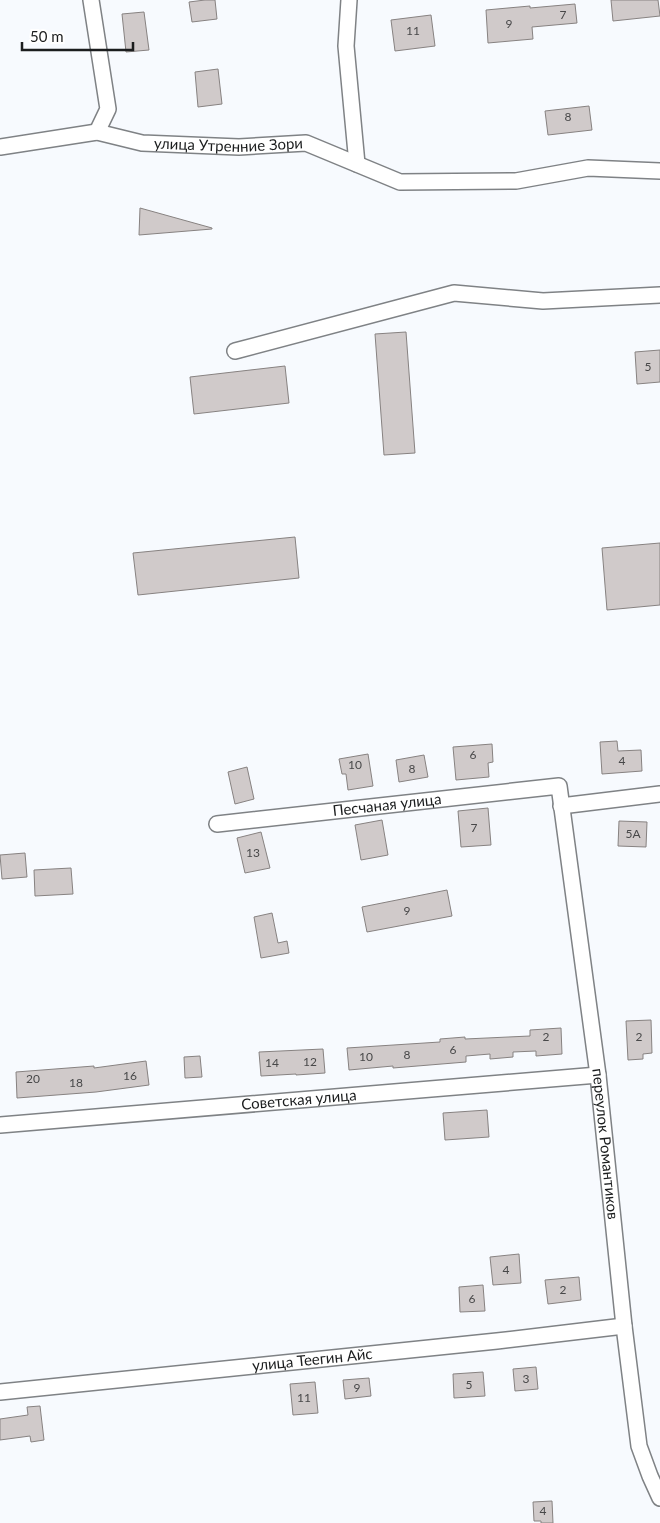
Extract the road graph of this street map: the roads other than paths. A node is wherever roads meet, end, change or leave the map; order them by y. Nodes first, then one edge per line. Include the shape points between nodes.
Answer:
1 (91, 0) edge
2 (349, 0) edge
3 (97, 132) junction
4 (0, 147) edge
5 (357, 164) junction
6 (660, 171) edge
7 (660, 295) edge
8 (235, 352) dead end
9 (558, 786) joint
10 (660, 794) edge
11 (561, 806) junction
12 (216, 824) dead end
13 (598, 1076) junction
14 (0, 1125) edge
15 (624, 1326) junction
16 (0, 1392) edge
17 (660, 1498) edge

1 - 3 street via 108,109
2 - 5 street via 346,46
3 - 4 street, улица Утренние Зори
3 - 5 street, улица Утренние Зори via 142,144 239,147 306,143
5 - 6 street, улица Утренние Зори via 400,182 516,181 588,168
7 - 8 street via 543,301 454,293
9 - 11 street, переулок Романтиков
9 - 12 street, Песчаная улица
10 - 11 street
11 - 13 street, переулок Романтиков
13 - 14 street, Советская улица
13 - 15 street, переулок Романтиков
15 - 16 street, улица Теегин Айс
15 - 17 street, переулок Романтиков via 639,1446

